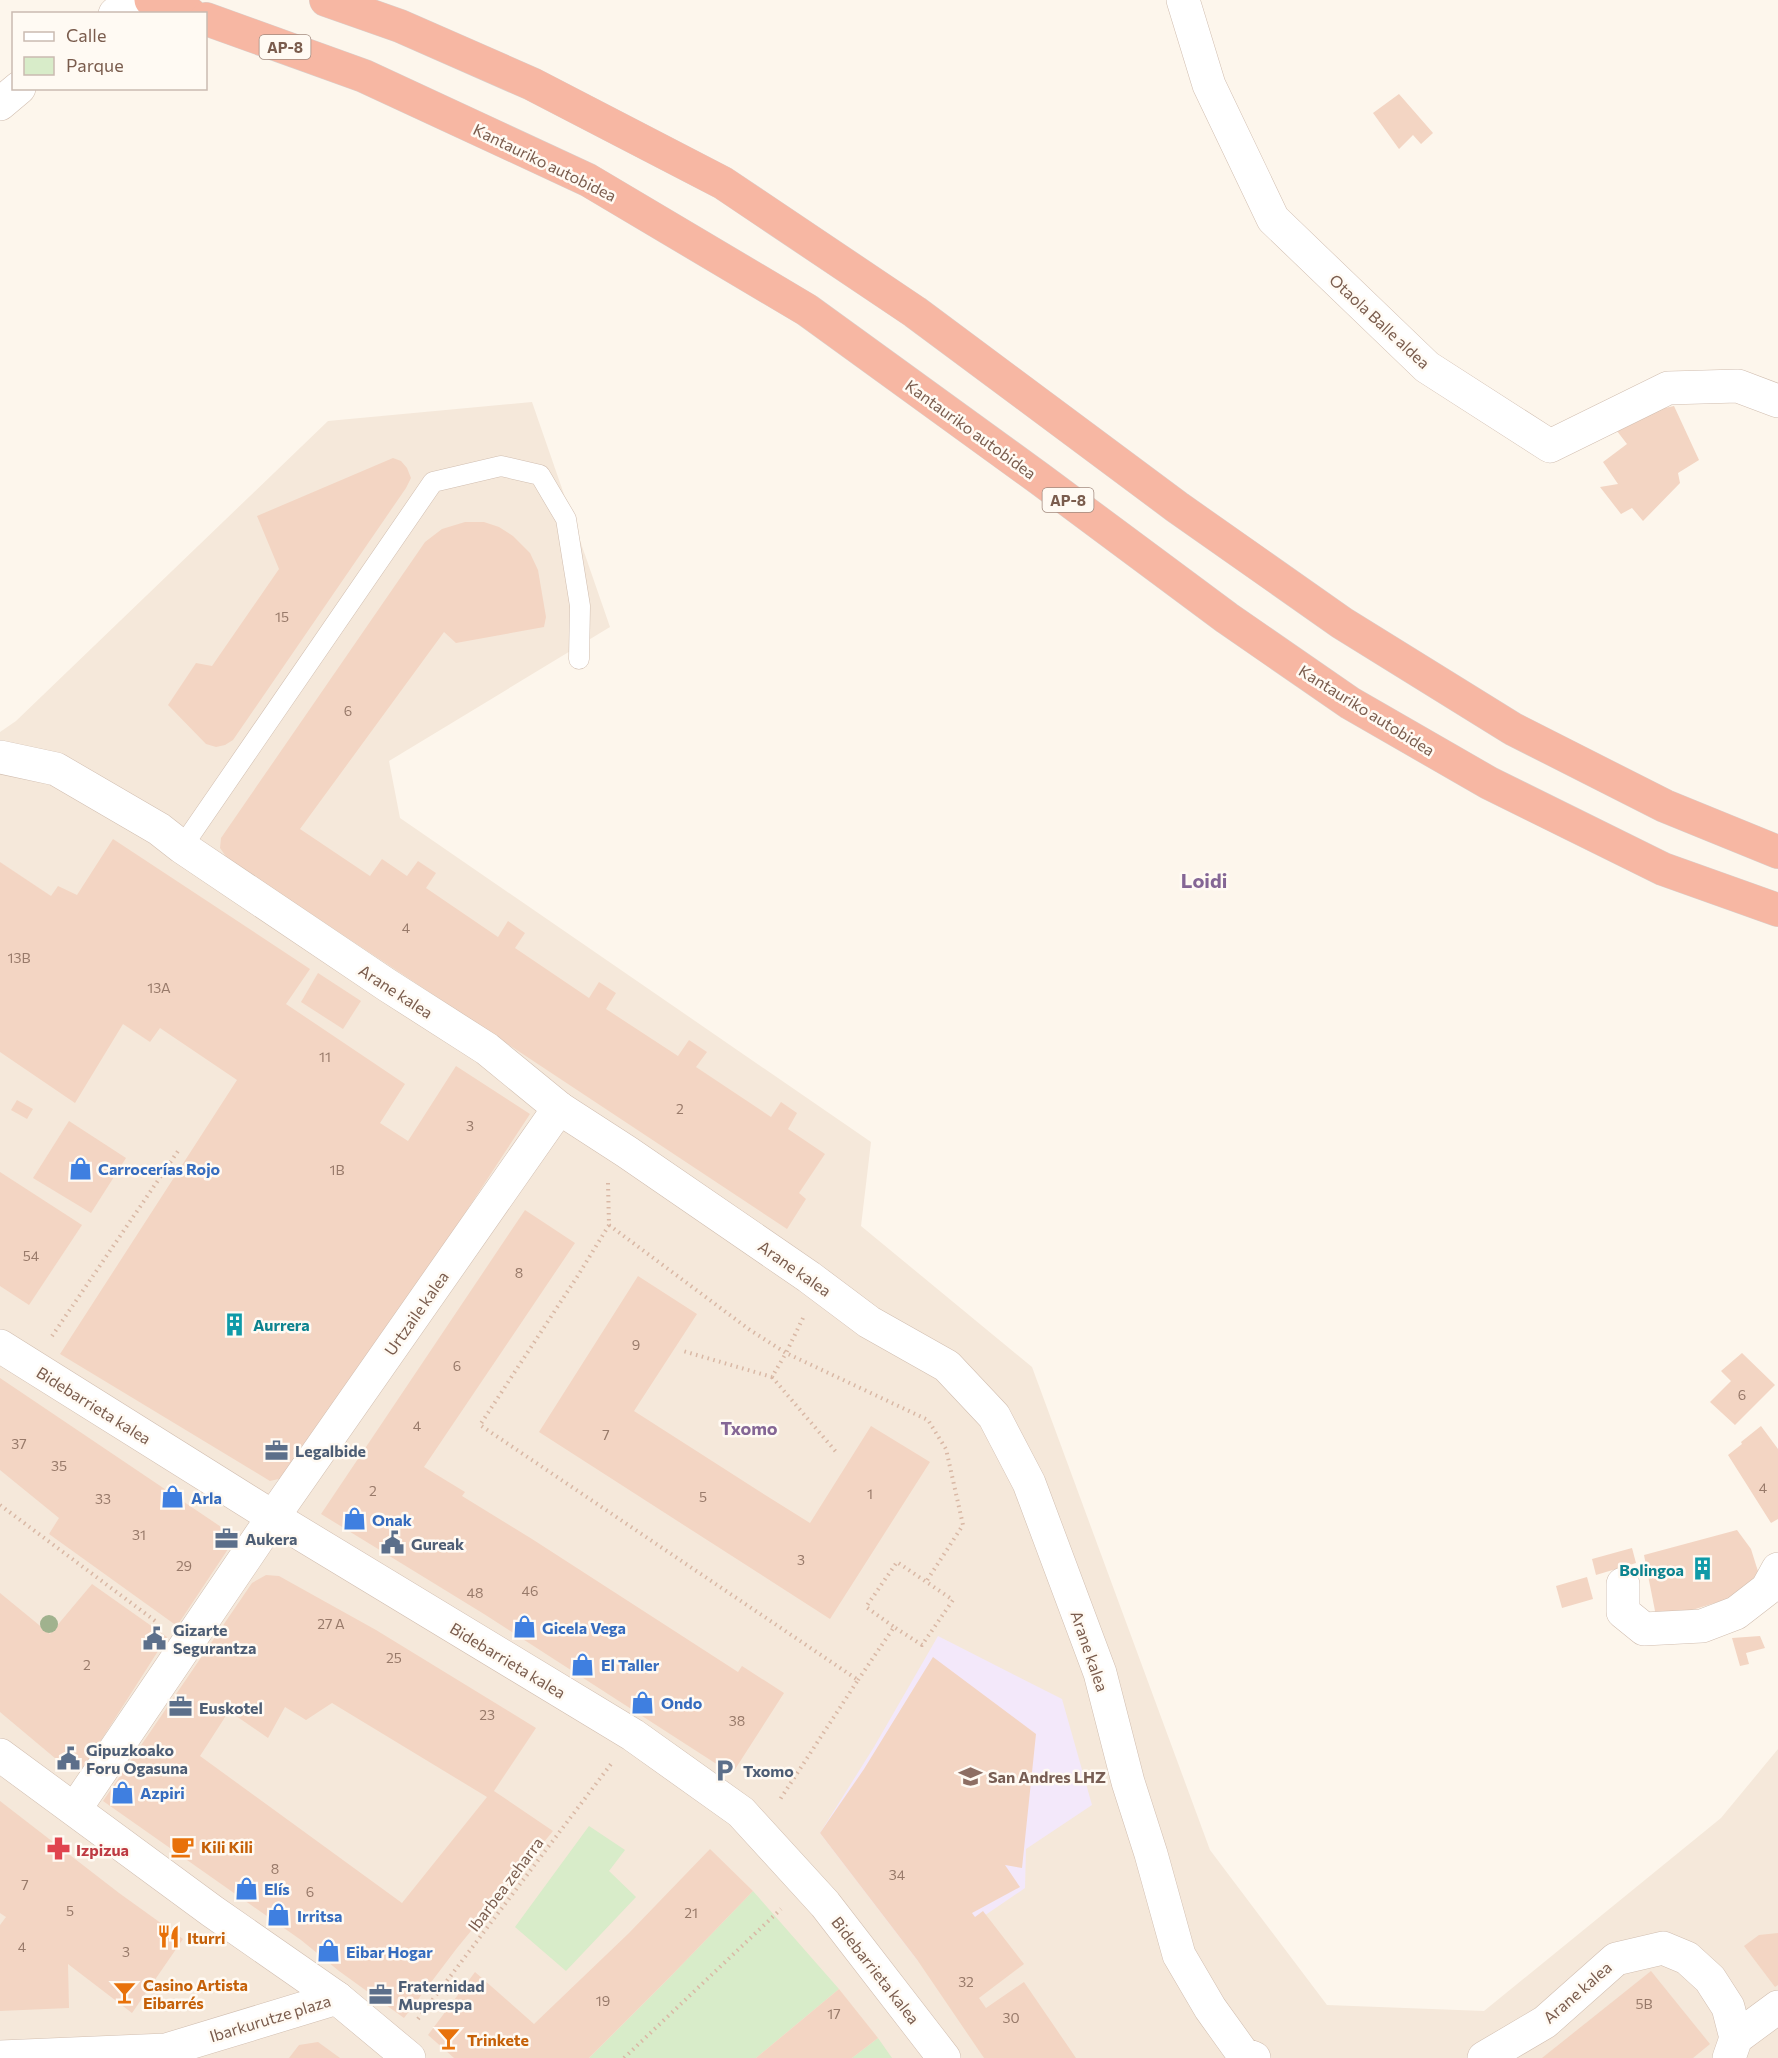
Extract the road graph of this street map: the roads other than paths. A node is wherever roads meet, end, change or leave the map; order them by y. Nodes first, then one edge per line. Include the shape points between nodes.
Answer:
1 (131, 0) edge
2 (151, 0) edge
3 (326, 0) edge
4 (1183, 0) edge
5 (117, 12) edge
6 (184, 12) edge
7 (207, 19) edge
8 (17, 90) edge
9 (0, 104) edge
10 (1778, 401) edge
11 (579, 659) dead end
12 (0, 757) edge
13 (182, 847) junction
14 (1778, 852) edge
15 (1778, 910) edge
16 (559, 1108) junction
17 (0, 1346) edge
18 (273, 1517) junction
19 (1778, 1569) edge
20 (1623, 1584) dead end
21 (0, 1755) edge
22 (75, 1809) junction
23 (337, 1998) junction
24 (1778, 2007) edge
25 (1732, 2048) edge
26 (155, 2053) edge
27 (403, 2053) edge
28 (0, 2057) edge
29 (1247, 2057) edge
30 (944, 2058) edge
31 (1484, 2058) edge

1 - 5 street
2 - 6 highway
3 - 14 highway via 400,26 532,84 723,183 915,312 1342,624 1513,729 1665,806
4 - 10 street, Otaola Balle aldea via 1209,85 1273,219 1427,367 1550,446 1668,388 1738,386
7 - 15 highway, Kantauriko autobidea / AP-8 via 364,76 588,180 807,310 1227,618 1350,703 1489,783 1663,869
8 - 9 street
11 - 13 lane via 580,606 566,519 540,475 501,466 433,482
12 - 13 street, Arane kalea via 56,768 159,829
13 - 16 street, Arane kalea via 487,1049
16 - 18 street, Urtzaile kalea
16 - 29 street, Arane kalea via 869,1322 947,1366 993,1416 1029,1483 1100,1673 1179,1955 1210,2008
17 - 18 street, Bidebarrieta kalea
18 - 22 street, Urtzaile kalea
18 - 30 street, Bidebarrieta kalea via 633,1735 741,1812 825,1904
19 - 20 street via 1767,1589 1744,1607 1702,1626 1644,1629 1623,1612
21 - 22 street, Ibarkurutze plaza
22 - 23 street, Ibarkurutze plaza
23 - 26 street, Ibarkurutze plaza
23 - 27 street
24 - 25 street
25 - 31 street, Arane kalea via 1728,2007 1710,1979 1687,1958 1663,1948 1616,1959 1545,2022
26 - 28 street, Ibarkurutze plaza

